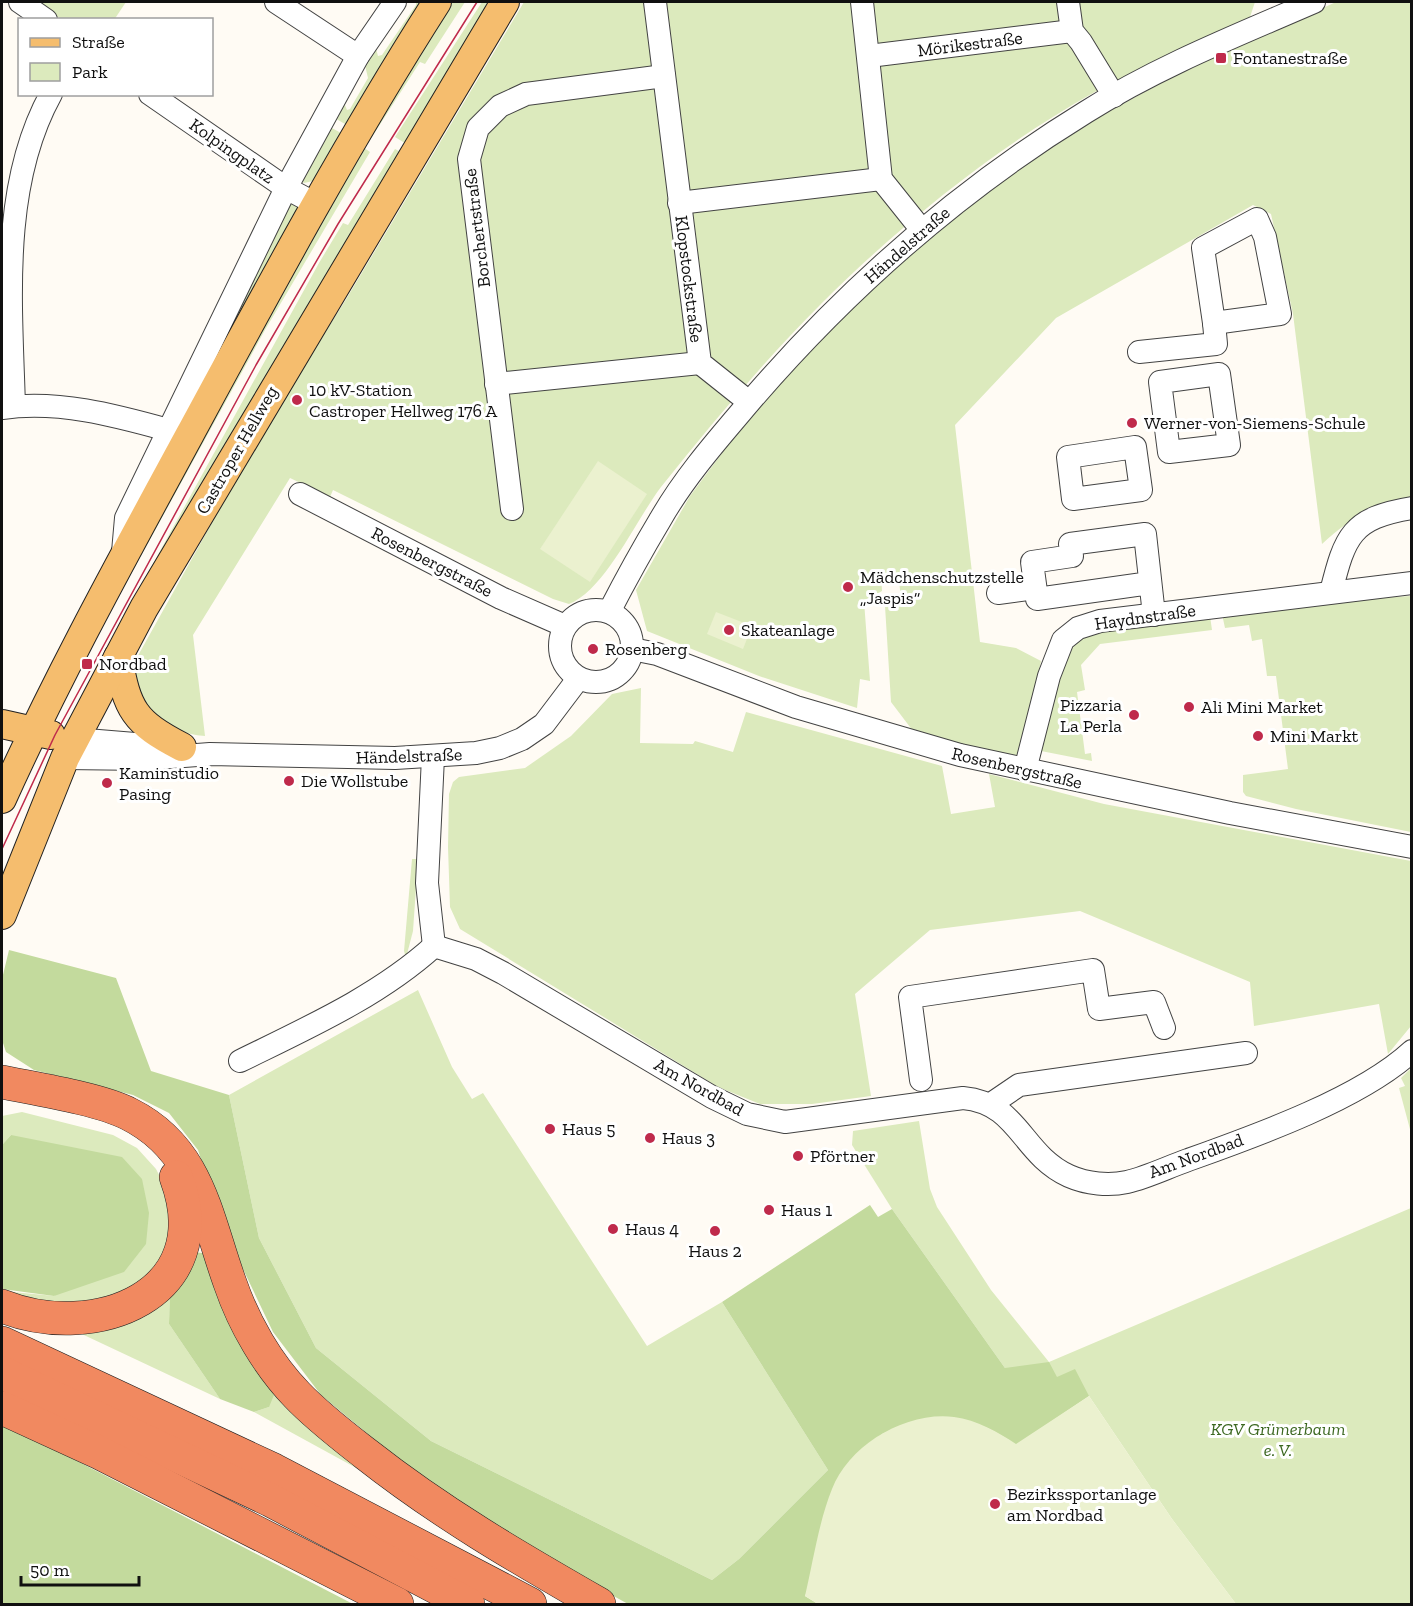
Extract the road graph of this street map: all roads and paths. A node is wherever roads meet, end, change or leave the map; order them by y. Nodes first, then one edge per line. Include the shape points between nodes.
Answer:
1 (20, 2) edge
2 (276, 2) edge
3 (395, 2) edge
4 (437, 2) edge
5 (505, 2) edge
6 (655, 2) edge
7 (862, 2) edge
8 (1068, 2) edge
9 (1314, 2) edge
10 (1280, 9) edge
11 (43, 18) edge
12 (1072, 31) junction
13 (358, 56) junction
14 (869, 56) junction
15 (664, 76) junction
16 (50, 96) edge
17 (153, 96) edge
18 (1114, 96) junction
19 (882, 179) junction
20 (286, 188) junction
21 (680, 203) junction
22 (316, 204) junction
23 (921, 229) junction
24 (1214, 323) junction
25 (1140, 352) dead end
26 (700, 363) junction
27 (7, 371) edge
28 (496, 384) junction
29 (749, 402) junction
30 (8, 407) edge
31 (168, 430) junction
32 (1168, 443) dead end
33 (1136, 447) junction
34 (300, 494) dead end
35 (1412, 508) edge
36 (512, 509) dead end
37 (122, 562) junction
38 (1150, 583) junction
39 (1412, 583) edge
40 (1035, 588) junction
41 (1331, 592) junction
42 (998, 593) dead end
43 (609, 612) junction
44 (1154, 615) junction
45 (565, 627) junction
46 (632, 649) junction
47 (118, 657) junction
48 (578, 679) junction
49 (2, 724) edge
50 (20, 741) edge
51 (182, 747) junction
52 (69, 749) junction
53 (210, 754) junction
54 (433, 757) junction
55 (1025, 770) junction
56 (2, 799) edge
57 (1412, 846) edge
58 (2, 915) edge
59 (434, 946) junction
60 (1164, 1028) dead end
61 (1412, 1051) edge
62 (1246, 1053) dead end
63 (240, 1060) dead end
64 (2, 1068) edge
65 (921, 1080) dead end
66 (7, 1096) edge
67 (83, 1100) junction
68 (991, 1104) junction
69 (2, 1306) edge
70 (2, 1343) edge
71 (2, 1373) edge
72 (2, 1408) edge
73 (397, 1605) edge
74 (468, 1605) edge
75 (530, 1605) edge
76 (599, 1605) edge

1 - 11 street
2 - 13 street
3 - 13 street
4 - 22 main road
5 - 47 main road, Castroper Hellweg via 272,390
6 - 15 street, Klopstockstraße
7 - 14 street
8 - 12 street
9 - 10 street, Händelstraße
10 - 18 street, Händelstraße
12 - 14 street, Mörikestraße
12 - 18 street
13 - 20 street
14 - 19 street
15 - 21 street, Klopstockstraße
15 - 28 street, Borchertstraße via 525,94 500,106 478,128 469,159
16 - 27 street via 16,187
17 - 20 street, Kolpingplatz
18 - 23 street, Händelstraße via 1017,158
19 - 21 street, Klopstockstraße
19 - 23 street
20 - 22 street, Kolpingplatz
20 - 31 street
21 - 26 street, Klopstockstraße
22 - 37 main road
23 - 29 street, Händelstraße via 786,360
24 - 24 street via 1203,248 1257,219 1265,237 1280,315
24 - 25 street via 1216,344
26 - 28 street
26 - 29 street, Klopstockstraße
27 - 30 street
28 - 36 street, Borchertstraße
29 - 43 street, Händelstraße via 669,505
30 - 31 street via 42,405 82,410
31 - 37 street via 126,518
32 - 33 street
33 - 33 street via 1068,457 1073,499 1120,502 1141,490
34 - 45 street, Rosenbergstraße
35 - 41 street via 1373,518 1353,533 1340,556
37 - 50 main road
38 - 40 street via 1037,599
38 - 40 street via 1145,534 1070,544 1072,556 1032,562
38 - 44 street
39 - 41 street, Haydnstraße
40 - 42 street
41 - 44 street, Haydnstraße
43 - 45 street via 585,612 573,617
43 - 46 street via 627,627
44 - 55 street, Haydnstraße via 1100,621 1078,628 1063,640
45 - 48 street via 560,656
46 - 48 street via 629,662 611,680 595,683
46 - 55 street, Rosenbergstraße via 657,654 778,700 904,740
47 - 51 main road, Händelstraße via 129,703 139,718 151,732
47 - 52 main road, Castroper Hellweg
48 - 54 street, Händelstraße via 544,723 522,739 484,752
49 - 50 main road
50 - 52 main road
50 - 56 main road
51 - 52 street, Händelstraße
51 - 53 street, Händelstraße
52 - 53 street, Händelstraße via 153,759
52 - 58 main road, Castroper Hellweg
53 - 54 street, Händelstraße
54 - 59 street via 427,883
55 - 57 street, Rosenbergstraße
59 - 63 street via 408,970 317,1023
59 - 68 street, Am Nordbad via 485,963 712,1097 769,1121 817,1120 963,1098
60 - 65 street via 1154,1002 1099,1009 1093,970 904,989
61 - 68 street, Am Nordbad via 1374,1080 1298,1117 1128,1182 1096,1183 1068,1176 1035,1152 1008,1116
62 - 68 street via 1018,1085
64 - 67 highway via 17,1078
66 - 67 highway
66 - 69 highway via 110,1121 133,1131 175,1173 182,1192 185,1226 173,1268 152,1294 123,1311 64,1317
67 - 76 highway via 128,1113 165,1137 177,1150 204,1204 230,1286 249,1326 269,1362 297,1395 404,1485
70 - 75 highway via 274,1470
71 - 74 highway via 270,1500
72 - 73 highway via 100,1453

